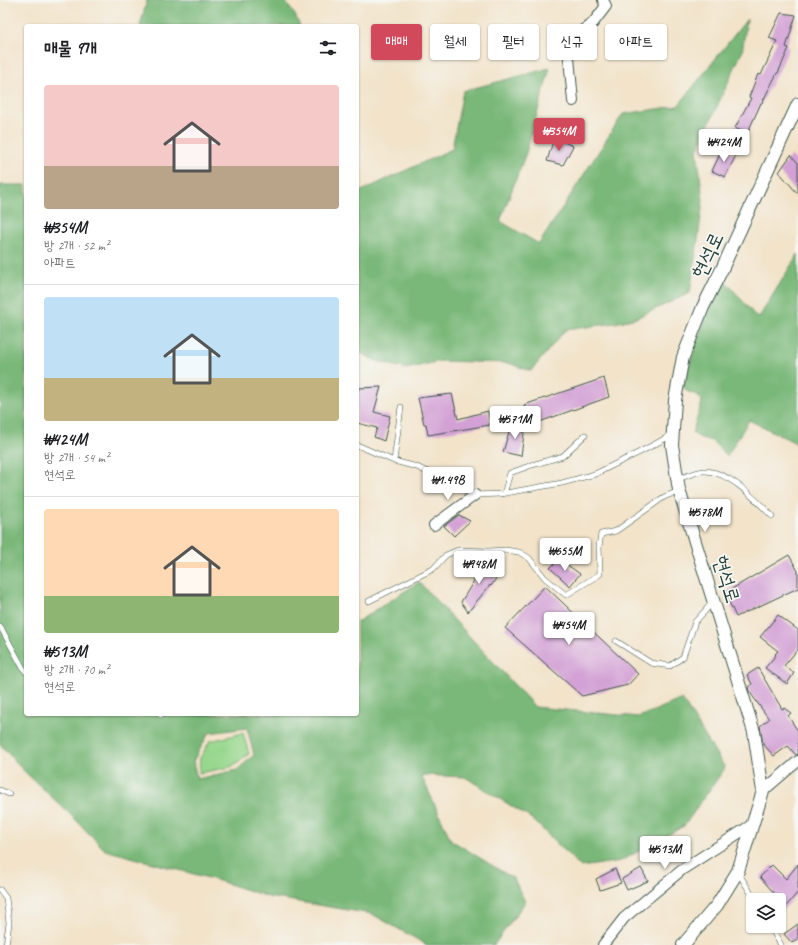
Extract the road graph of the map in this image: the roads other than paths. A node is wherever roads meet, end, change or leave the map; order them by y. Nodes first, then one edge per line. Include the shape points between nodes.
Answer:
1 (603, 0) edge
2 (573, 101) dead end
3 (797, 109) edge
4 (402, 407) dead end
5 (673, 434) junction
6 (585, 435) dead end
7 (359, 446) edge
8 (394, 461) junction
9 (678, 485) junction
10 (504, 494) junction
11 (475, 495) junction
12 (772, 516) dead end
13 (434, 525) dead end
14 (369, 601) dead end
15 (714, 601) junction
16 (0, 626) edge
17 (616, 641) dead end
18 (24, 669) edge
19 (798, 761) edge
20 (0, 790) edge
21 (763, 790) junction
22 (9, 794) dead end
23 (753, 824) junction
24 (738, 871) junction
25 (0, 890) edge
26 (750, 893) edge
27 (774, 933) edge
28 (6, 945) edge
29 (603, 945) edge
30 (683, 945) edge
31 (781, 945) edge

1 - 2 street via 606,6 593,23 574,40 569,58
3 - 5 street, 현석로 via 703,307 683,357 675,400
4 - 8 lane
5 - 9 street, 현석로 via 672,445
5 - 10 lane via 595,474
6 - 10 lane via 563,456 510,473
7 - 8 lane
8 - 11 lane via 417,467
9 - 12 lane via 703,471 721,474 748,492
9 - 14 lane via 616,531 601,534 598,546 600,574 566,595 545,578 529,558 519,552 458,550 446,555 433,569
9 - 15 street, 현석로
10 - 11 lane
11 - 13 street
15 - 17 lane via 695,622 683,657 670,666 651,663
15 - 21 street, 현석로 via 754,732
16 - 18 lane
19 - 21 street
20 - 22 lane
21 - 23 street, 현석로
23 - 24 street, 현석로
23 - 29 street via 682,870 624,918
24 - 26 lane
24 - 30 street, 현석로 via 716,905
25 - 28 lane via 6,898 9,923
27 - 31 lane

